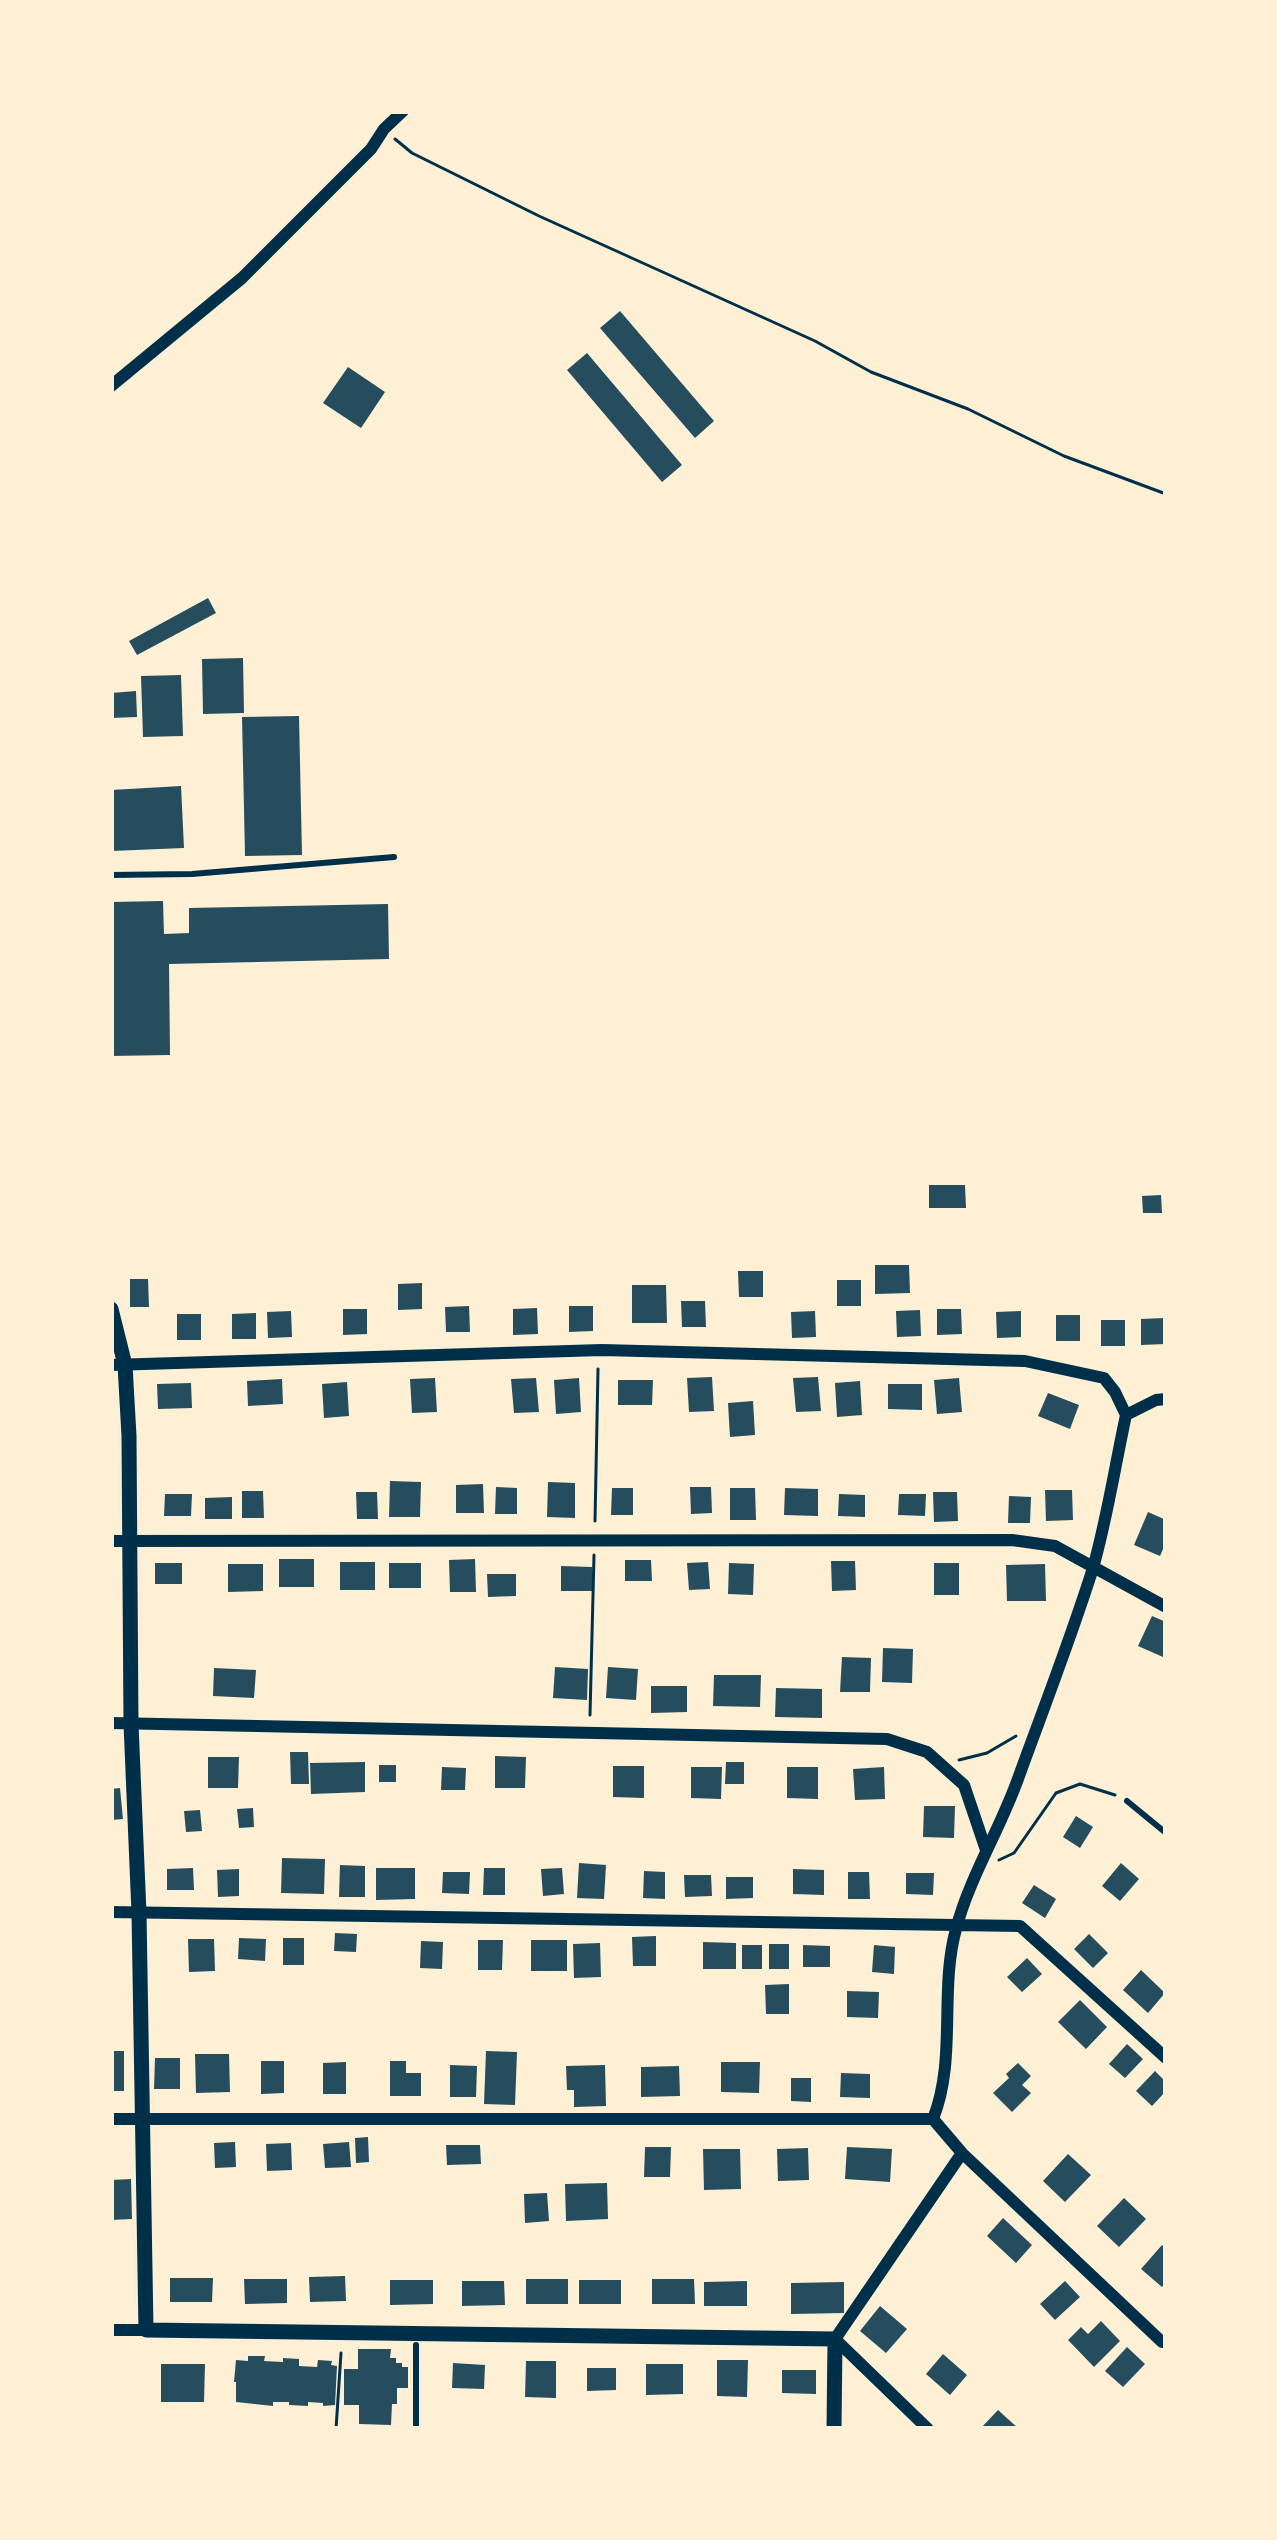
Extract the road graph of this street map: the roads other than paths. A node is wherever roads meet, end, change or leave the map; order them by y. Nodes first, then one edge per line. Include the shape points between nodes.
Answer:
1 (403, 111) edge
2 (111, 386) edge
3 (394, 857) dead end
4 (111, 874) edge
5 (111, 1310) edge
6 (118, 1365) edge
7 (1166, 1399) edge
8 (1126, 1415) junction
9 (111, 1541) edge
10 (130, 1542) junction
11 (1093, 1566) junction
12 (1166, 1607) edge
13 (111, 1724) edge
14 (131, 1724) junction
15 (1127, 1802) road end
16 (1166, 1833) edge
17 (986, 1850) junction
18 (111, 1912) edge
19 (140, 1913) junction
20 (956, 1925) junction
21 (1166, 2058) edge
22 (111, 2119) edge
23 (141, 2119) junction
24 (933, 2120) junction
25 (962, 2153) junction
26 (111, 2330) edge
27 (146, 2330) junction
28 (836, 2338) junction
29 (1166, 2342) edge
30 (416, 2344) dead end
31 (416, 2429) edge
32 (834, 2429) edge
33 (928, 2429) edge

1 - 2 street via 242,278
3 - 4 lane
5 - 6 street
6 - 8 street via 602,1350 1025,1360 1104,1378
6 - 10 street via 129,1436
7 - 8 street
8 - 11 street
9 - 10 street
10 - 11 street via 1012,1540 1055,1546
10 - 14 street
11 - 12 street
11 - 17 street
13 - 14 street
14 - 17 street via 887,1738 927,1752 964,1785
14 - 19 street
15 - 16 lane
17 - 20 street
18 - 19 street
19 - 20 street
19 - 23 street
20 - 21 street via 1020,1926
20 - 24 street via 945,2070
22 - 23 street
23 - 24 street
23 - 27 street
24 - 25 street
25 - 28 street
25 - 29 street
26 - 27 street
27 - 28 street
28 - 32 street
28 - 33 street
30 - 31 lane

